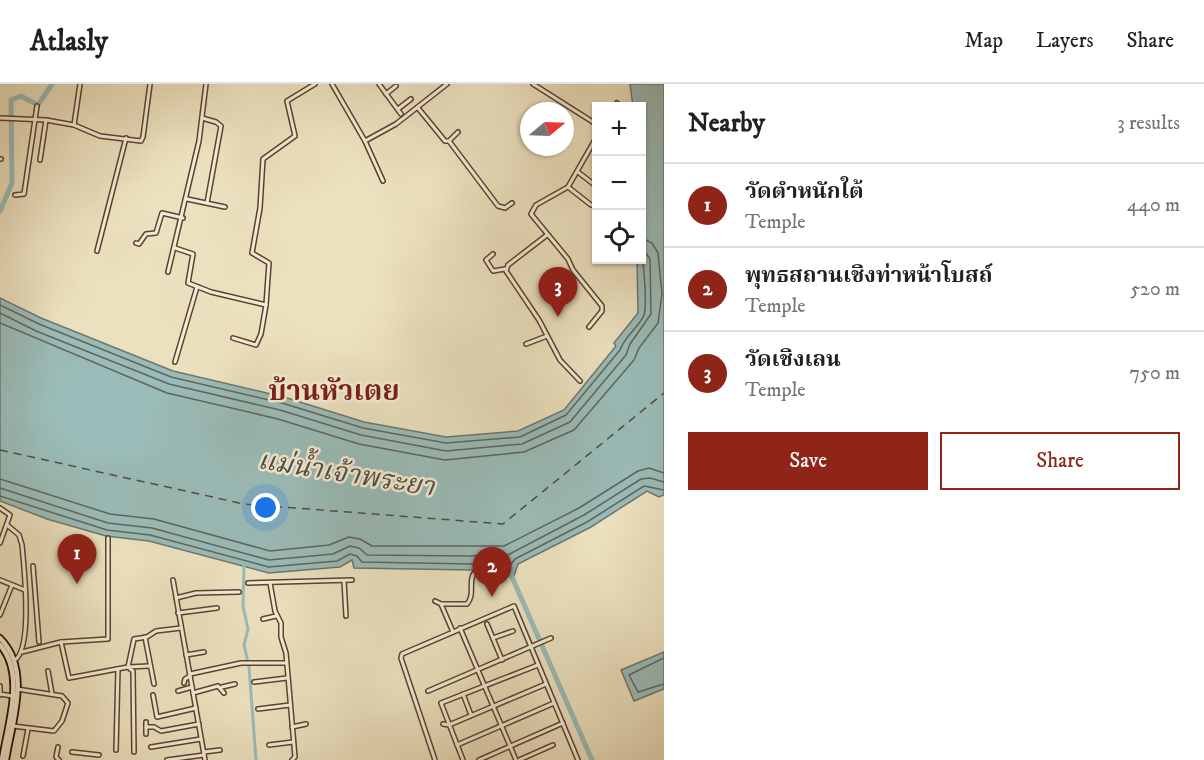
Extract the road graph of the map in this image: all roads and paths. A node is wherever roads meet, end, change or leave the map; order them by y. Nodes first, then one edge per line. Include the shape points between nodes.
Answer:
1 (80, 84) edge
2 (150, 84) edge
3 (206, 84) edge
4 (315, 84) edge
5 (332, 84) edge
6 (379, 84) edge
7 (447, 84) edge
8 (533, 84) edge
9 (396, 86) dead end
10 (386, 94) junction
11 (411, 99) dead end
12 (37, 106) dead end
13 (418, 108) junction
14 (398, 109) junction
15 (401, 114) dead end
16 (0, 118) edge
17 (34, 118) junction
18 (202, 118) junction
19 (46, 120) junction
20 (592, 121) edge
21 (74, 125) junction
22 (459, 132) dead end
23 (126, 138) junction
24 (365, 141) junction
25 (449, 141) junction
26 (592, 147) edge
27 (40, 160) dead end
28 (578, 172) junction
29 (383, 180) dead end
30 (592, 182) edge
31 (568, 187) junction
32 (15, 195) dead end
33 (187, 199) junction
34 (207, 203) junction
35 (512, 203) dead end
36 (591, 205) dead end
37 (225, 207) dead end
38 (183, 218) junction
39 (547, 236) junction
40 (136, 243) dead end
41 (175, 248) junction
42 (98, 251) dead end
43 (493, 254) dead end
44 (505, 268) junction
45 (168, 272) dead end
46 (197, 287) junction
47 (266, 304) junction
48 (589, 327) dead end
49 (547, 336) junction
50 (233, 338) dead end
51 (526, 344) dead end
52 (175, 362) dead end
53 (580, 381) dead end
54 (0, 507) edge
55 (7, 525) junction
56 (108, 538) dead end
57 (0, 543) edge
58 (33, 566) dead end
59 (475, 572) dead end
60 (34, 578) junction
61 (0, 580) edge
62 (24, 580) junction
63 (173, 580) dead end
64 (352, 580) dead end
65 (344, 581) junction
66 (248, 583) dead end
67 (270, 583) junction
68 (12, 585) junction
69 (25, 590) junction
70 (239, 592) dead end
71 (176, 598) junction
72 (0, 600) edge
73 (435, 601) dead end
74 (5, 602) junction
75 (441, 604) junction
76 (218, 608) dead end
77 (37, 612) junction
78 (26, 614) junction
79 (178, 614) junction
80 (0, 615) edge
81 (277, 616) junction
82 (346, 616) dead end
83 (263, 619) dead end
84 (487, 624) dead end
85 (181, 628) junction
86 (460, 628) junction
87 (513, 631) dead end
88 (453, 632) junction
89 (145, 637) junction
90 (0, 638) edge
91 (551, 638) dead end
92 (493, 639) junction
93 (39, 642) dead end
94 (61, 642) junction
95 (0, 645) edge
96 (530, 647) junction
97 (22, 652) junction
98 (204, 652) dead end
99 (186, 655) junction
100 (15, 660) junction
101 (502, 660) junction
102 (286, 663) junction
103 (538, 665) junction
104 (149, 666) junction
105 (128, 667) junction
106 (118, 669) junction
107 (478, 670) junction
108 (48, 671) dead end
109 (190, 675) junction
110 (287, 678) junction
111 (254, 682) dead end
112 (184, 683) dead end
113 (154, 684) dead end
114 (235, 684) dead end
115 (546, 684) junction
116 (0, 686) edge
117 (485, 686) junction
118 (192, 687) junction
119 (222, 687) junction
120 (17, 689) junction
121 (178, 691) dead end
122 (428, 691) dead end
123 (193, 693) junction
124 (224, 693) dead end
125 (52, 694) junction
126 (463, 694) junction
127 (0, 695) edge
128 (153, 695) dead end
129 (12, 696) junction
130 (554, 703) junction
131 (290, 705) junction
132 (494, 706) junction
133 (196, 708) junction
134 (258, 709) dead end
135 (471, 716) junction
136 (146, 722) dead end
137 (563, 723) junction
138 (199, 724) junction
139 (306, 724) dead end
140 (443, 724) dead end
141 (12, 725) junction
142 (449, 725) junction
143 (502, 726) junction
144 (146, 727) junction
145 (292, 727) junction
146 (28, 729) junction
147 (146, 734) dead end
148 (201, 739) junction
149 (2, 740) edge
150 (293, 742) junction
151 (269, 745) dead end
152 (457, 745) junction
153 (553, 745) dead end
154 (510, 746) junction
155 (58, 747) dead end
156 (151, 747) dead end
157 (116, 750) dead end
158 (220, 750) dead end
159 (72, 752) dead end
160 (134, 752) dead end
161 (80, 753) junction
162 (204, 753) junction
163 (99, 755) dead end
164 (23, 756) dead end
165 (177, 759) edge
166 (4, 760) edge
167 (59, 760) edge
168 (80, 760) edge
169 (167, 760) edge
170 (205, 760) edge
171 (292, 760) edge
172 (435, 760) edge
173 (463, 760) edge
174 (479, 760) edge
175 (518, 760) edge
176 (578, 760) edge

1 - 21 street
2 - 23 street via 143,138
3 - 18 street
4 - 47 street via 287,102 295,136 263,159 252,253 269,263
5 - 24 street
6 - 10 street
7 - 13 street
8 - 20 street
9 - 10 street
10 - 14 street
11 - 14 street
12 - 17 street
13 - 24 street
13 - 25 street
14 - 15 street
16 - 17 street
17 - 19 street
17 - 32 street via 24,194
18 - 33 street
18 - 34 street via 221,126
19 - 21 street
19 - 27 street
21 - 23 street via 100,136
22 - 25 street
23 - 42 street
24 - 29 street
25 - 35 street via 498,206 505,208
26 - 28 street
28 - 30 street
28 - 31 street
31 - 36 street
31 - 39 street via 531,212
33 - 34 street
33 - 38 street
34 - 37 street
38 - 40 street via 162,213 156,233 146,234
38 - 41 street
39 - 44 street
39 - 48 street via 603,309
41 - 45 street
41 - 46 street via 193,254 187,281
43 - 44 street via 486,260 493,271
44 - 49 street
46 - 47 street
46 - 52 street
47 - 50 street via 257,344
49 - 51 street
49 - 53 street via 560,360
54 - 55 street via 10,513
55 - 57 street
55 - 62 street via 21,539
56 - 94 street via 109,638
58 - 60 street
59 - 75 street via 470,601
60 - 62 street
60 - 77 street
61 - 68 street
62 - 69 street
63 - 71 street
64 - 65 street
65 - 67 street
65 - 82 street
66 - 67 street
67 - 81 street
68 - 69 street
68 - 74 street
69 - 78 street
70 - 71 street via 196,593
71 - 79 street
72 - 74 street
73 - 75 street
74 - 80 street
75 - 88 street
76 - 79 street
77 - 78 street
77 - 93 street
78 - 97 street
79 - 85 street
81 - 83 street
81 - 102 street via 282,623
84 - 92 street
85 - 89 street via 156,631
85 - 99 street
86 - 88 street
86 - 96 street via 514,606
86 - 107 street
87 - 92 street
88 - 172 street via 403,653 400,658
89 - 104 street
89 - 105 street via 132,641
90 - 100 main road
91 - 96 street
92 - 101 street
94 - 97 street
94 - 106 street via 69,678
95 - 129 main road via 11,665
96 - 101 street
96 - 103 street
97 - 100 street
98 - 99 street
99 - 109 street
100 - 120 main road
101 - 107 street
102 - 109 street via 224,665
102 - 110 street
103 - 115 street
103 - 117 street
104 - 105 street
104 - 113 street
105 - 106 street
105 - 160 street via 133,672
106 - 157 street
107 - 117 street
107 - 122 street
108 - 125 street
109 - 112 street
109 - 118 street
110 - 111 street
110 - 131 street
114 - 119 street
115 - 130 street
115 - 132 street
116 - 127 street
117 - 126 street
117 - 132 street
118 - 121 street
118 - 123 street
119 - 123 street
119 - 124 street
120 - 125 street
120 - 141 main road
123 - 133 street
125 - 146 street via 66,698 64,715 54,731
126 - 135 street
126 - 142 street via 441,703
127 - 129 street
128 - 133 street via 157,717
129 - 149 main road
130 - 137 street
130 - 143 street
131 - 134 street
131 - 145 street
132 - 135 street
132 - 143 street
133 - 138 street
135 - 142 street
136 - 144 street
137 - 154 street
137 - 176 street
138 - 144 street via 161,731
138 - 148 street
139 - 145 street
140 - 142 street
141 - 146 street
141 - 166 main road
142 - 152 street
143 - 152 street
143 - 154 street
144 - 147 street
145 - 150 street
146 - 164 street
148 - 156 street
148 - 162 street
149 - 166 main road
150 - 151 street
150 - 171 street
152 - 173 street
153 - 175 street
154 - 174 street
154 - 175 street
155 - 167 street
158 - 162 street
159 - 161 street
161 - 163 street
161 - 168 street
162 - 165 street
162 - 170 street
165 - 169 street

